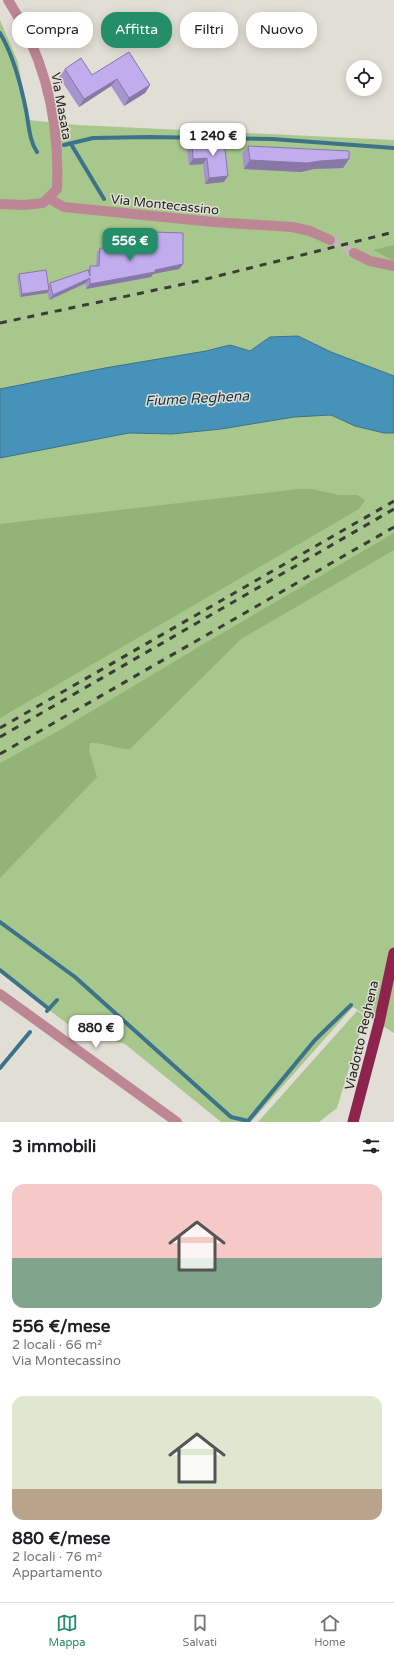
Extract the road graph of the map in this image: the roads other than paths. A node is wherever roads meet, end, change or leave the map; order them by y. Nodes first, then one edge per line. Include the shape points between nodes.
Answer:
1 (8, 0) edge
2 (50, 199) junction
3 (0, 204) edge
4 (330, 240) tunnel mouth
5 (354, 253) tunnel mouth
6 (394, 266) edge
7 (394, 953) edge
8 (0, 994) edge
9 (177, 1122) edge
10 (353, 1122) edge

1 - 2 street, Via Masata via 29,37 47,83 58,174 57,189
2 - 3 street via 36,205
2 - 4 street, Via Montecassino via 64,207 292,227 310,231
5 - 6 street via 370,261
7 - 10 highway, Viadotto Reghena via 380,1023
8 - 9 street

